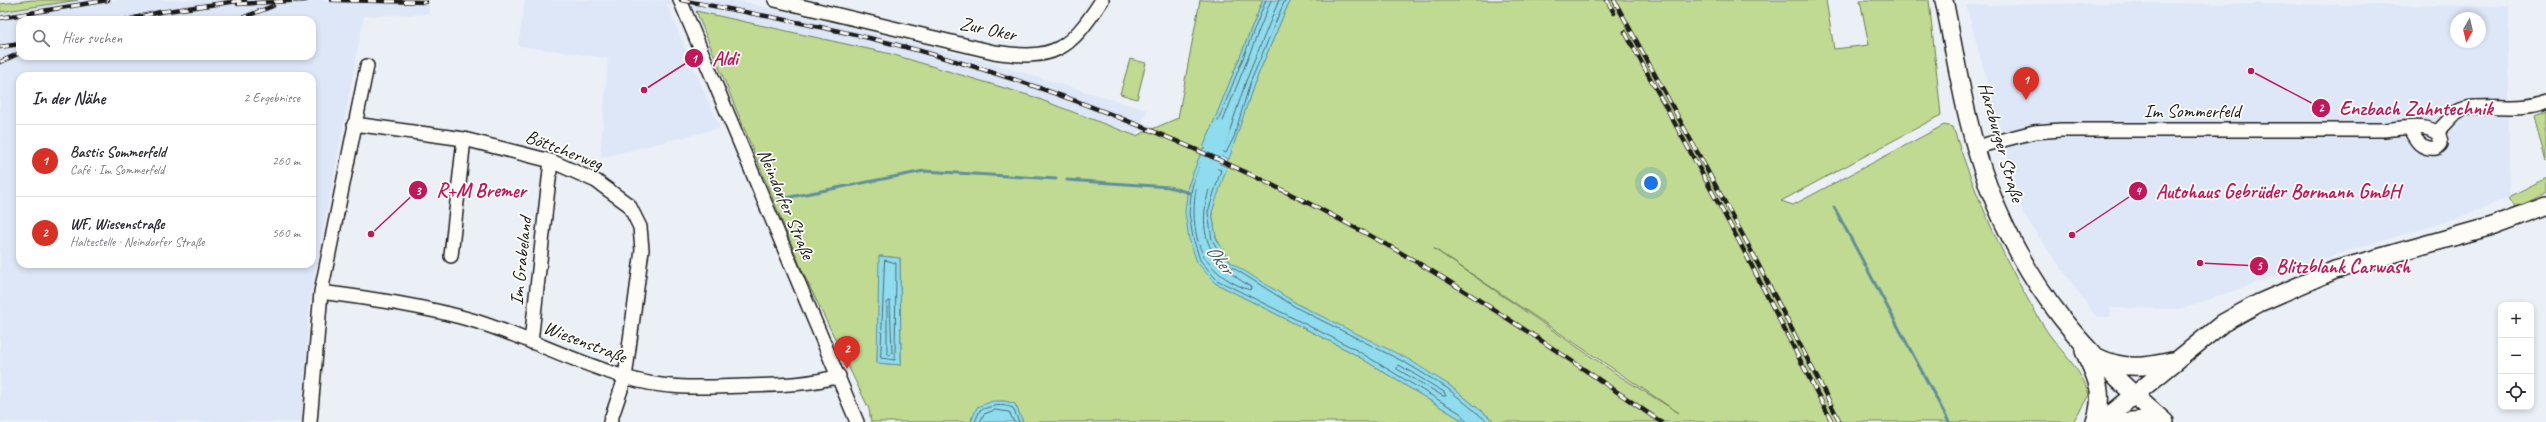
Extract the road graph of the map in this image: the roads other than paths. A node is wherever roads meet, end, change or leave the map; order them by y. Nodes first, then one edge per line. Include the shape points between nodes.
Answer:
1 (680, 0) edge
2 (775, 0) edge
3 (1102, 0) edge
4 (1944, 0) edge
5 (366, 66) dead end
6 (2546, 101) edge
7 (354, 124) junction
8 (2410, 128) junction
9 (2437, 132) junction
10 (464, 139) junction
11 (1976, 147) junction
12 (551, 161) junction
13 (2546, 206) edge
14 (451, 256) dead end
15 (321, 292) junction
16 (2078, 340) junction
17 (531, 342) junction
18 (2093, 356) junction
19 (2176, 360) junction
20 (840, 376) junction
21 (625, 378) junction
22 (2134, 395) junction
23 (310, 422) edge
24 (610, 422) edge
25 (858, 422) edge
26 (2095, 422) edge
27 (2101, 422) edge
28 (2119, 422) edge
29 (2158, 422) edge
30 (2165, 422) edge

1 - 20 street, Neindorfer Straße
2 - 3 street, Zur Oker via 994,52 1028,56 1053,52 1066,45 1089,20
4 - 11 main road, Harzburger Straße
5 - 7 street
6 - 9 street via 2522,108 2468,108 2458,112
7 - 10 street, Böttcherweg
7 - 15 street
8 - 9 street, Im Sommerfeld via 2428,127
8 - 9 street via 2421,147 2428,149 2441,144
8 - 11 street, Im Sommerfeld via 2061,130 2034,132
10 - 12 street, Böttcherweg
10 - 14 street
11 - 16 main road, Harzburger Straße via 1989,188 2014,246 2054,309
12 - 17 street, Im Grabeland
12 - 21 street, Böttcherweg via 572,169 615,193 629,205 638,221 642,250
13 - 19 main road via 2492,226 2335,270 2295,286 2223,323
15 - 17 street, Wiesenstraße via 445,312
15 - 23 street
16 - 18 main road, Harzburger Straße
16 - 26 main road via 2099,384 2101,396
17 - 21 street, Wiesenstraße
18 - 19 main road via 2112,364 2136,367
18 - 22 main road, Harzburger Straße
19 - 22 main road
20 - 21 street, Wiesenstraße via 798,385 678,388
20 - 25 street, Neindorfer Straße
21 - 24 street, Böttcherweg
22 - 27 main road
22 - 30 main road, Harzburger Straße
28 - 29 main road

